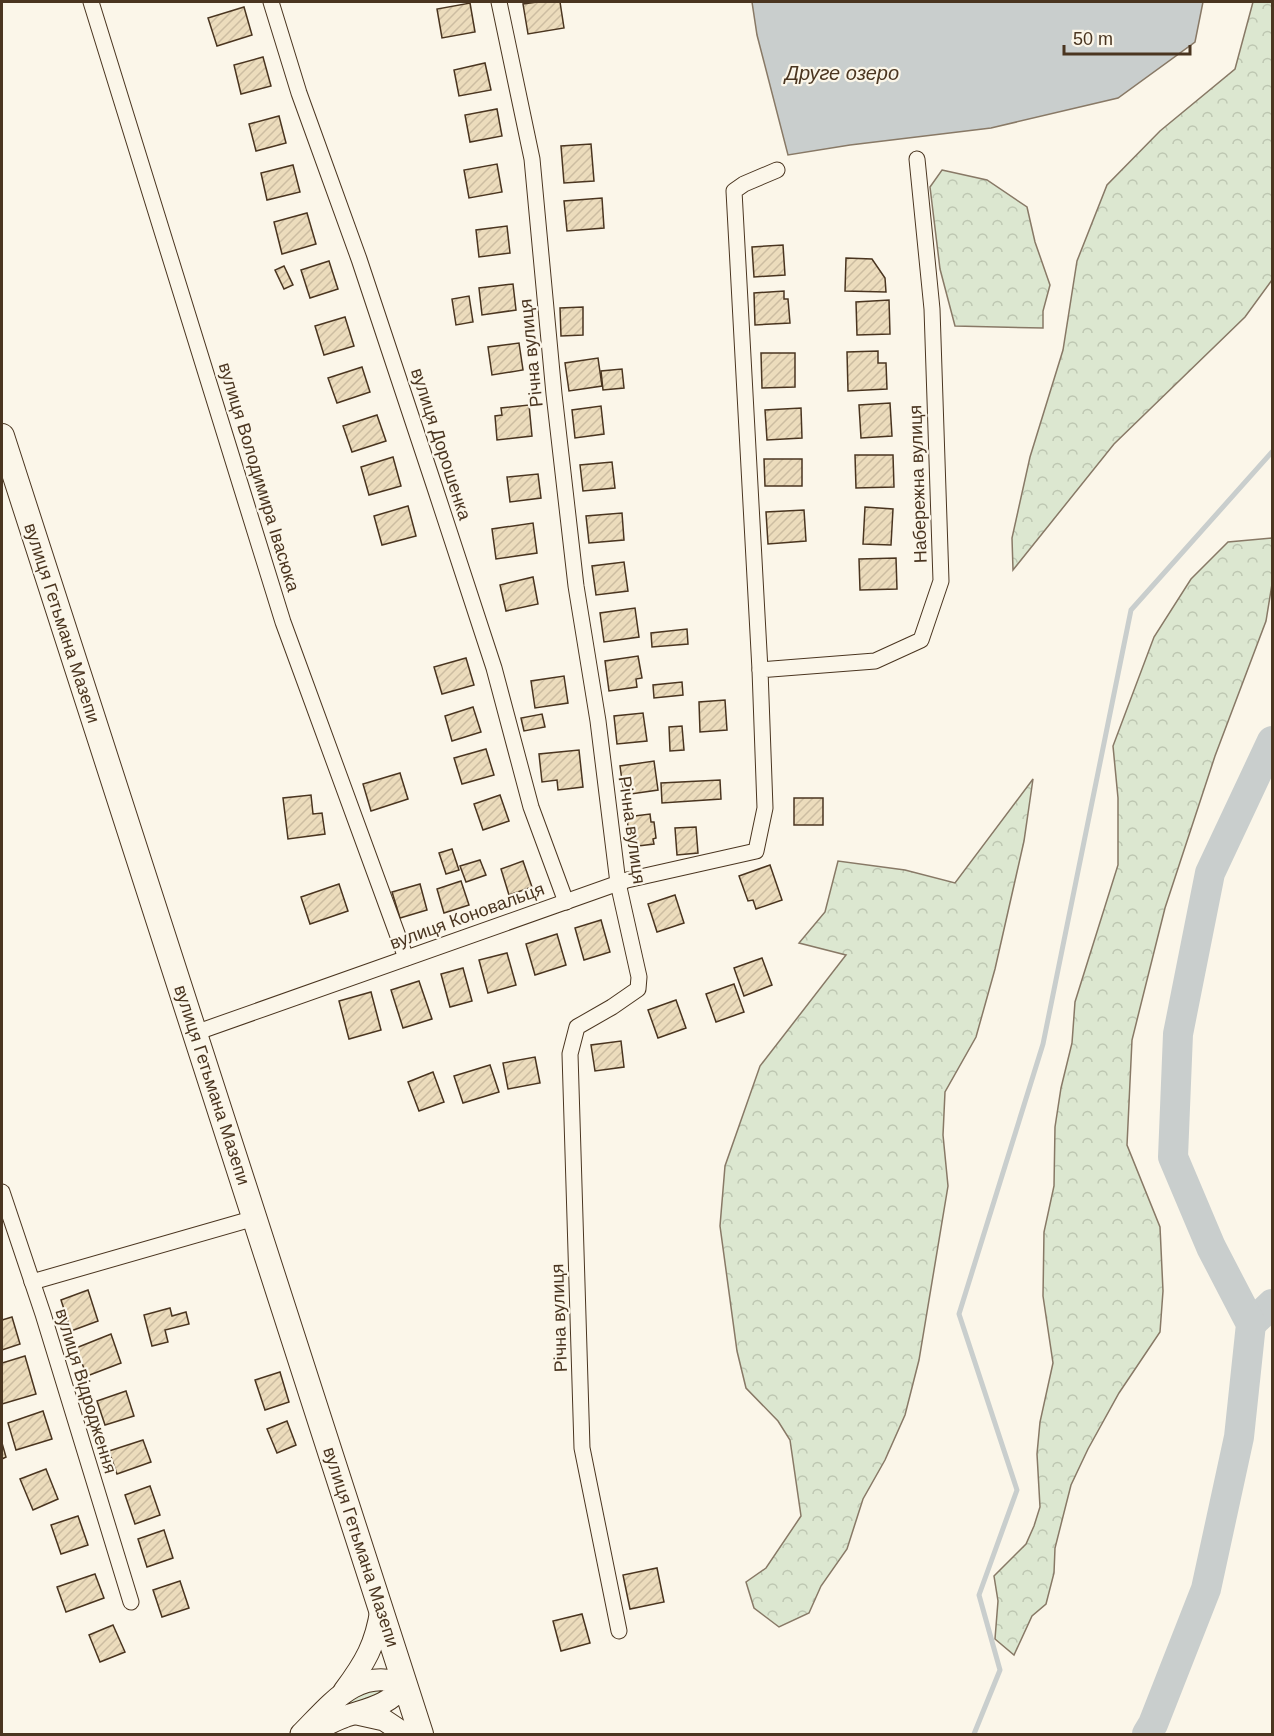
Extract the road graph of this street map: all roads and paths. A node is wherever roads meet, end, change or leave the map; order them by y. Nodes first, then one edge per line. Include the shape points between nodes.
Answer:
1 (91, 2) edge
2 (271, 2) edge
3 (499, 2) edge
4 (917, 159) dead end
5 (777, 170) dead end
6 (2, 436) edge
7 (760, 670) junction
8 (618, 883) junction
9 (566, 902) junction
10 (406, 958) junction
11 (195, 1033) junction
12 (2, 1192) edge
13 (255, 1218) junction
14 (32, 1282) junction
15 (131, 1602) dead end
16 (381, 1608) junction
17 (619, 1631) dead end
18 (405, 1685) junction
19 (343, 1692) junction
20 (357, 1713) junction
21 (301, 1734) edge
22 (310, 1734) edge
23 (405, 1734) edge
24 (421, 1734) edge

1 - 10 street, вулиця Володимира Івасюка via 284,622
2 - 9 street, вулиця Дорошенка via 439,499 494,668 531,807
3 - 8 street, Річна вулиця via 532,159 576,586
4 - 7 street, Набережна вулиця via 932,309 941,581 921,640 875,661
5 - 7 street via 734,191
6 - 11 main road, вулиця Гетьмана Мазепи
7 - 8 street, вулиця Коновальця via 765,808 756,851
8 - 9 street, вулиця Коновальця
8 - 17 street, Річна вулиця via 639,977 638,989 577,1027 570,1054 582,1448
9 - 10 street, вулиця Коновальця
10 - 11 street, вулиця Коновальця
11 - 13 main road, вулиця Гетьмана Мазепи
12 - 14 street, вулиця Відродження
13 - 14 street
13 - 16 main road, вулиця Гетьмана Мазепи
14 - 15 street, вулиця Відродження
16 - 18 main road, вулиця Гетьмана Мазепи
16 - 19 main road via 375,1641
18 - 19 main road via 374,1679
18 - 20 main road via 386,1702
18 - 24 main road, вулиця Гетьмана Мазепи
19 - 21 main road
20 - 22 main road
20 - 23 main road via 384,1720

